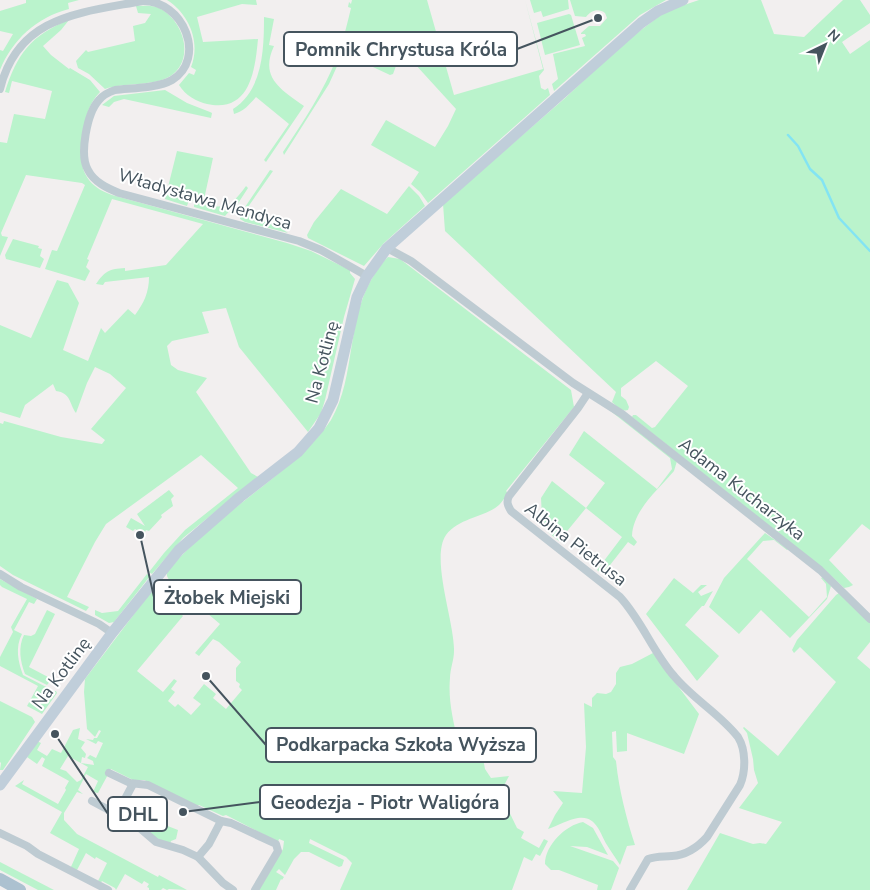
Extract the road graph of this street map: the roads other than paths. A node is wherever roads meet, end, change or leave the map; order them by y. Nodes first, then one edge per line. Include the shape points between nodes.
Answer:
1 (683, 0) edge
2 (0, 89) edge
3 (387, 248) junction
4 (367, 276) junction
5 (588, 393) junction
6 (0, 574) edge
7 (870, 619) edge
8 (112, 633) junction
9 (109, 773) dead end
10 (133, 784) junction
11 (0, 786) edge
12 (92, 801) dead end
13 (117, 814) junction
14 (221, 821) junction
15 (0, 833) edge
16 (198, 857) junction
17 (0, 879) edge
18 (20, 890) edge
19 (108, 890) edge
20 (233, 890) edge
21 (255, 890) edge
22 (630, 890) edge

1 - 3 street, Na Kotlinę via 641,23
2 - 4 street, Władysława Mendysa via 17,50 30,36 51,22 72,14 142,1 165,6 180,19 187,33 189,49 186,62 171,81 115,90 100,99 92,111 85,140 84,158 89,172 119,193 299,241
3 - 4 street, Na Kotlinę
3 - 5 street via 421,268
4 - 8 street, Na Kotlinę via 355,304 331,407 319,428 298,452 185,544
5 - 7 street, Adama Kucharzyka via 622,414 820,570
5 - 22 street, Albina Pietrusa via 509,496 508,507 620,597 632,610 654,650 674,676 738,736 744,756 740,786 707,837 681,855 648,859
6 - 8 street
8 - 11 street, Na Kotlinę
9 - 10 street
10 - 13 street
10 - 14 street via 148,784
12 - 13 street
13 - 16 street via 136,824 156,842
14 - 16 street
14 - 21 street via 277,845 278,851
15 - 19 street
16 - 20 street
17 - 18 main road

